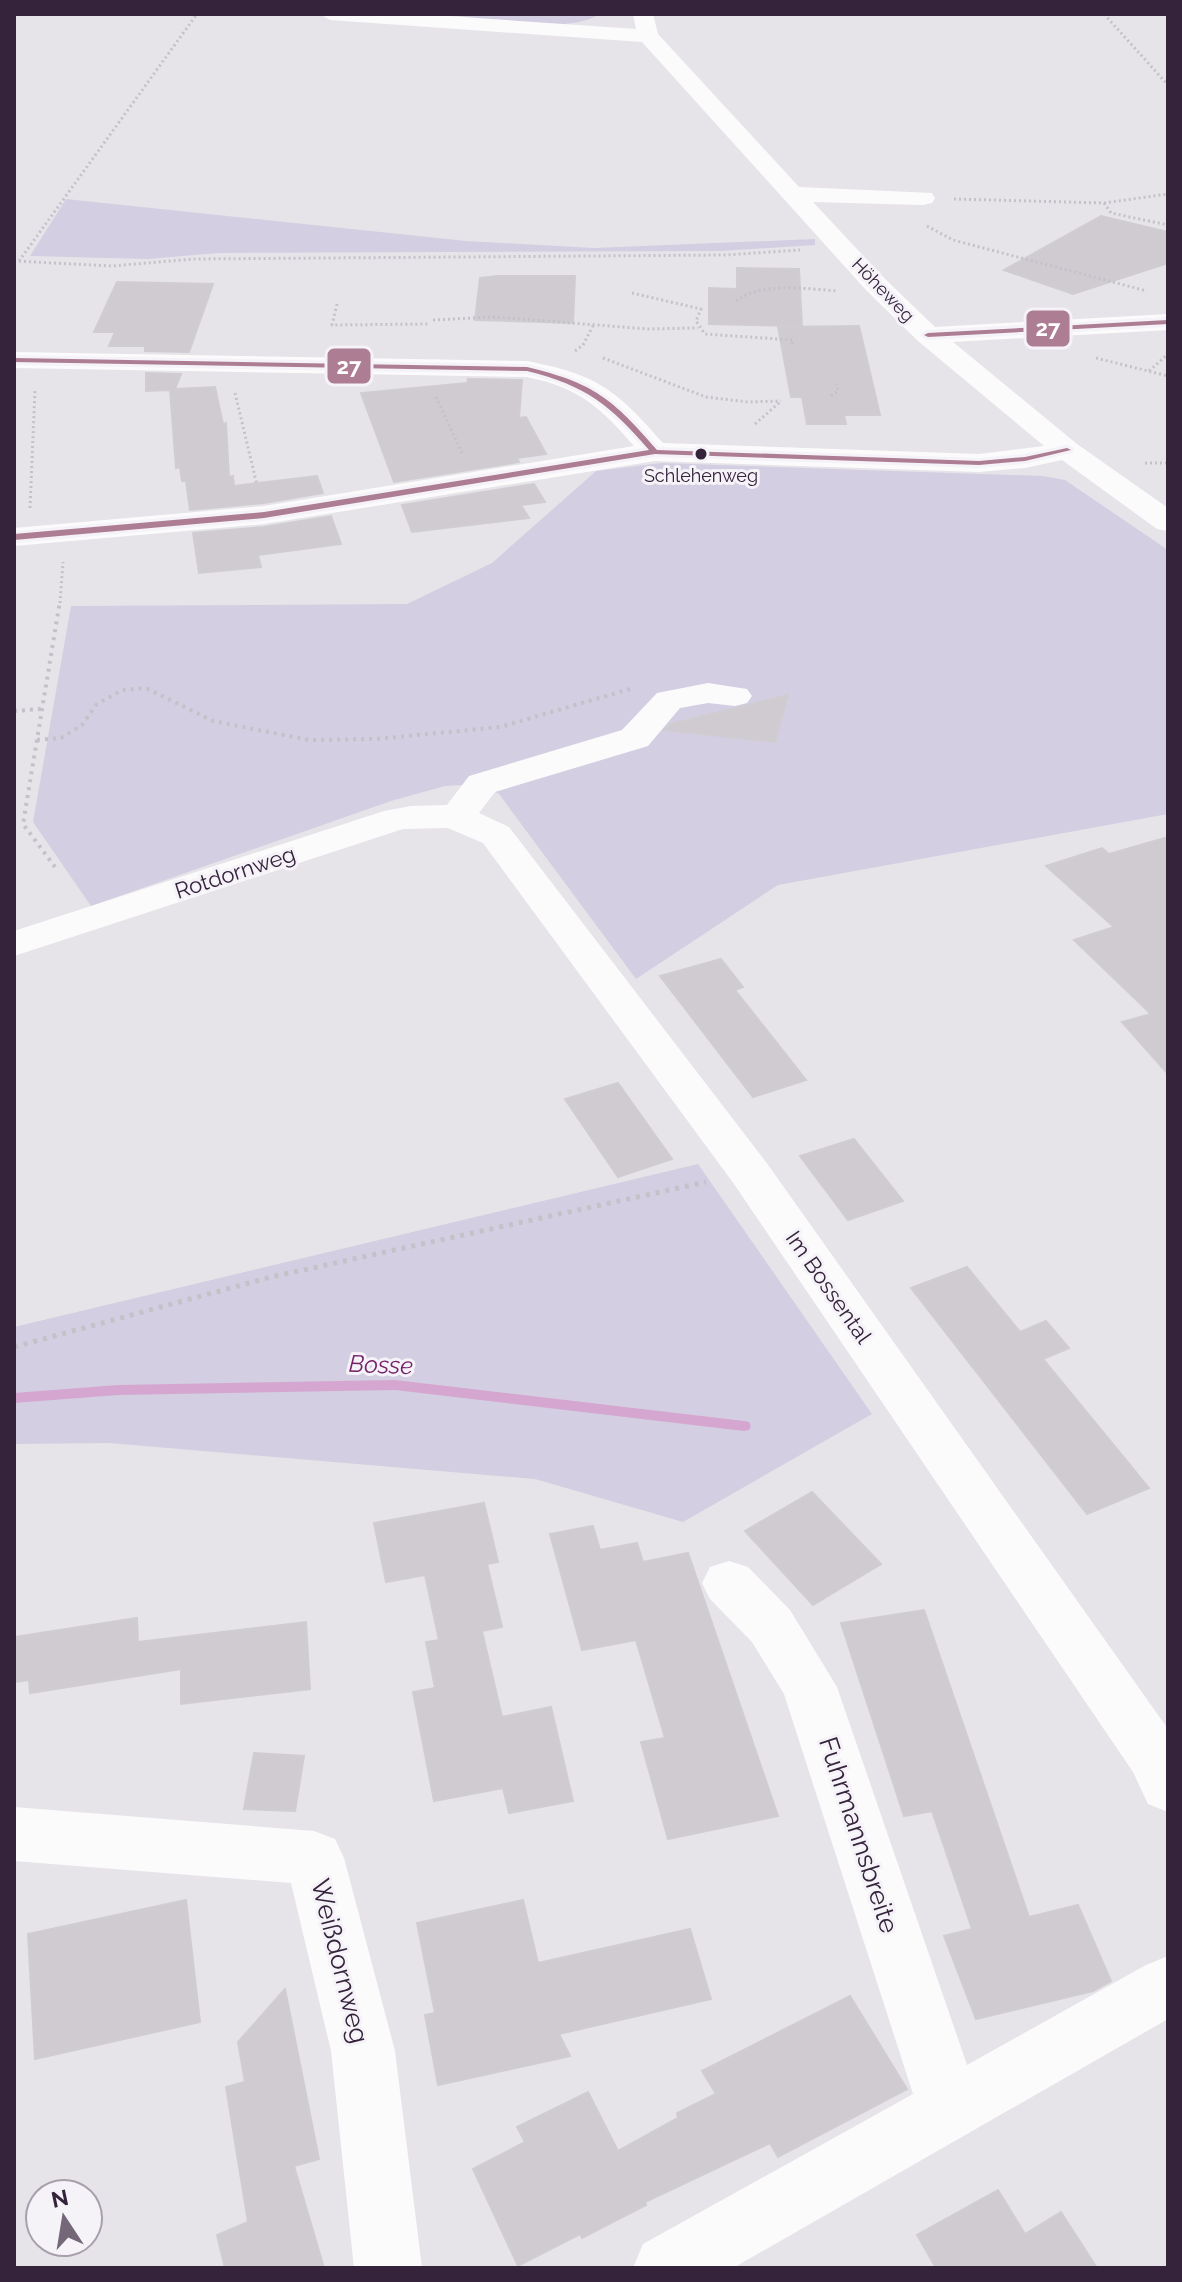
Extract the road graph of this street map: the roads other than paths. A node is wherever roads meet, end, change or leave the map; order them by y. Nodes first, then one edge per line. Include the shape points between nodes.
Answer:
1 (330, 14) edge
2 (646, 25) edge
3 (795, 194) junction
4 (923, 198) road end
5 (1168, 322) edge
6 (928, 335) junction
7 (25, 360) edge
8 (1067, 450) junction
9 (655, 452) junction
10 (1168, 522) edge
11 (22, 537) edge
12 (735, 696) dead end
13 (458, 816) junction
14 (14, 944) edge
15 (729, 1583) dead end
16 (1168, 1786) edge
17 (14, 1834) edge
18 (1168, 1986) edge
19 (950, 2109) junction
20 (388, 2268) edge
21 (667, 2268) edge

1 - 2 street
2 - 3 street, Höheweg
3 - 4 street
3 - 6 street, Höheweg
5 - 6 street
6 - 8 street, Höheweg
7 - 9 street via 527,369 581,381 608,399
8 - 9 street via 979,463
8 - 10 street, Höheweg
9 - 11 street via 264,515
12 - 13 street via 708,693 669,700 635,738 482,784
13 - 14 street, Rotdornweg via 397,819
13 - 16 street, Im Bossental via 496,835 750,1173 1156,1758
15 - 19 street, Fuhrmannsbreite via 771,1626 809,1687
17 - 20 street, Weißdornweg via 314,1858 363,2051
18 - 19 street
19 - 21 street

